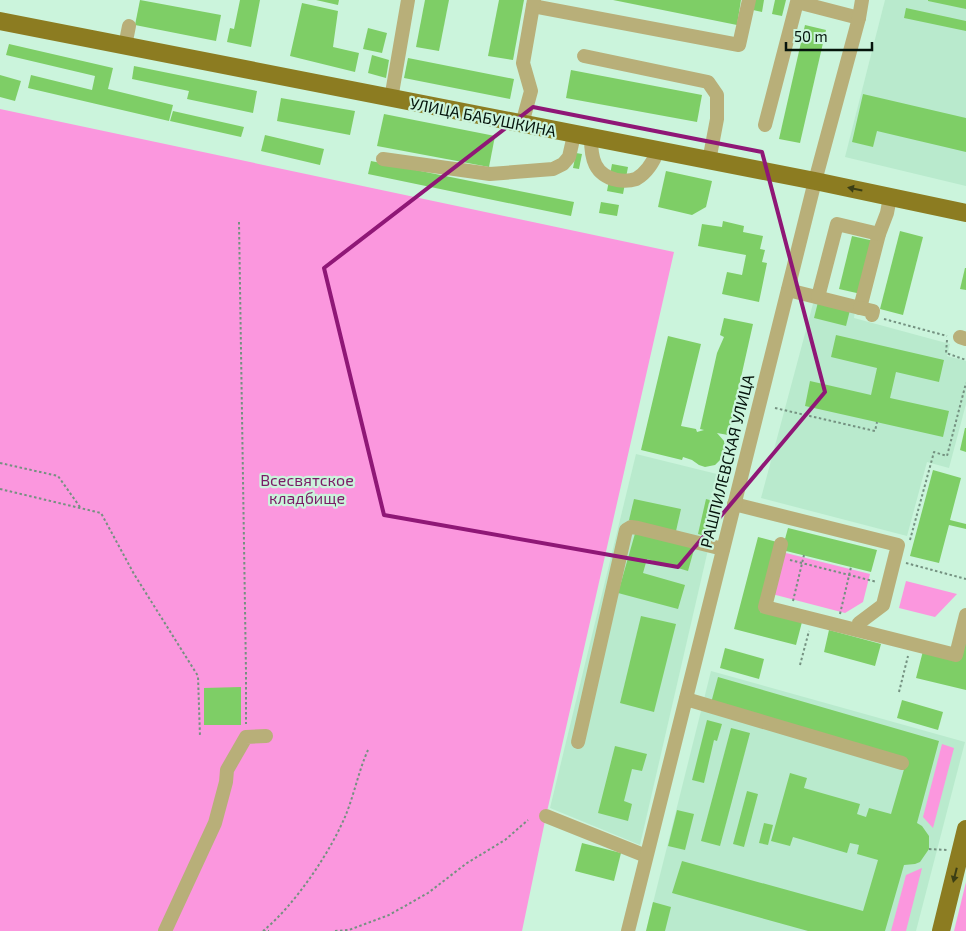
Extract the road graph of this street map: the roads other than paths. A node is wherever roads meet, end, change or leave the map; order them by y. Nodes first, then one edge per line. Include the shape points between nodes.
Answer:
1 (408, 0) edge
2 (748, 0) edge
3 (862, 0) edge
4 (534, 3) edge
5 (859, 18) junction
6 (0, 21) edge
7 (129, 26) dead end
8 (125, 46) junction
9 (584, 56) dead end
10 (391, 99) junction
11 (522, 124) junction
12 (765, 124) dead end
13 (574, 134) junction
14 (591, 138) junction
15 (658, 151) junction
16 (383, 159) dead end
17 (709, 161) junction
18 (815, 181) junction
19 (890, 197) junction
20 (966, 213) edge
21 (880, 234) junction
22 (788, 290) junction
23 (818, 297) junction
24 (734, 504) junction
25 (723, 549) junction
26 (779, 551) road end
27 (966, 615) edge
28 (858, 630) junction
29 (686, 699) junction
30 (266, 736) dead end
31 (578, 742) dead end
32 (902, 763) dead end
33 (546, 816) dead end
34 (966, 829) edge
35 (646, 856) junction
36 (165, 931) edge
37 (628, 931) edge
38 (941, 931) edge

1 - 10 street
2 - 4 street via 739,45
3 - 5 street, РАШПИЛЕВСКАЯ УЛИЦА
4 - 11 street via 523,63 531,91
5 - 12 street via 796,2
5 - 18 street, РАШПИЛЕВСКАЯ УЛИЦА
6 - 8 main road, УЛИЦА БАБУШКИНА
7 - 8 street
8 - 10 main road, УЛИЦА БАБУШКИНА
9 - 17 street via 708,82 717,95 717,119
10 - 11 main road, УЛИЦА БАБУШКИНА
11 - 13 main road, УЛИЦА БАБУШКИНА
13 - 14 main road, УЛИЦА БАБУШКИНА
13 - 16 street via 569,157 553,169 490,174
14 - 15 main road, УЛИЦА БАБУШКИНА
14 - 15 street via 591,153 597,169 606,177 618,180 636,179 651,165
15 - 17 main road, УЛИЦА БАБУШКИНА
17 - 18 main road, УЛИЦА БАБУШКИНА
19 -> 18 main road, УЛИЦА БАБУШКИНА
18 - 22 street, РАШПИЛЕВСКАЯ УЛИЦА
19 - 20 main road, УЛИЦА БАБУШКИНА
19 - 21 street
21 - 23 street via 837,224
21 - 23 street via 866,311
22 - 23 street
22 - 24 street, РАШПИЛЕВСКАЯ УЛИЦА
24 - 25 street, РАШПИЛЕВСКАЯ УЛИЦА
24 - 28 street via 898,545 883,605 859,623
25 - 29 street, РАШПИЛЕВСКАЯ УЛИЦА
25 - 31 street via 638,528 626,530
26 - 28 street via 765,607
27 - 28 street via 956,655
29 - 32 street
29 - 35 street, РАШПИЛЕВСКАЯ УЛИЦА
30 - 36 street via 246,737 227,770 215,823
33 - 35 street
34 -> 38 main road
35 - 37 street, РАШПИЛЕВСКАЯ УЛИЦА

